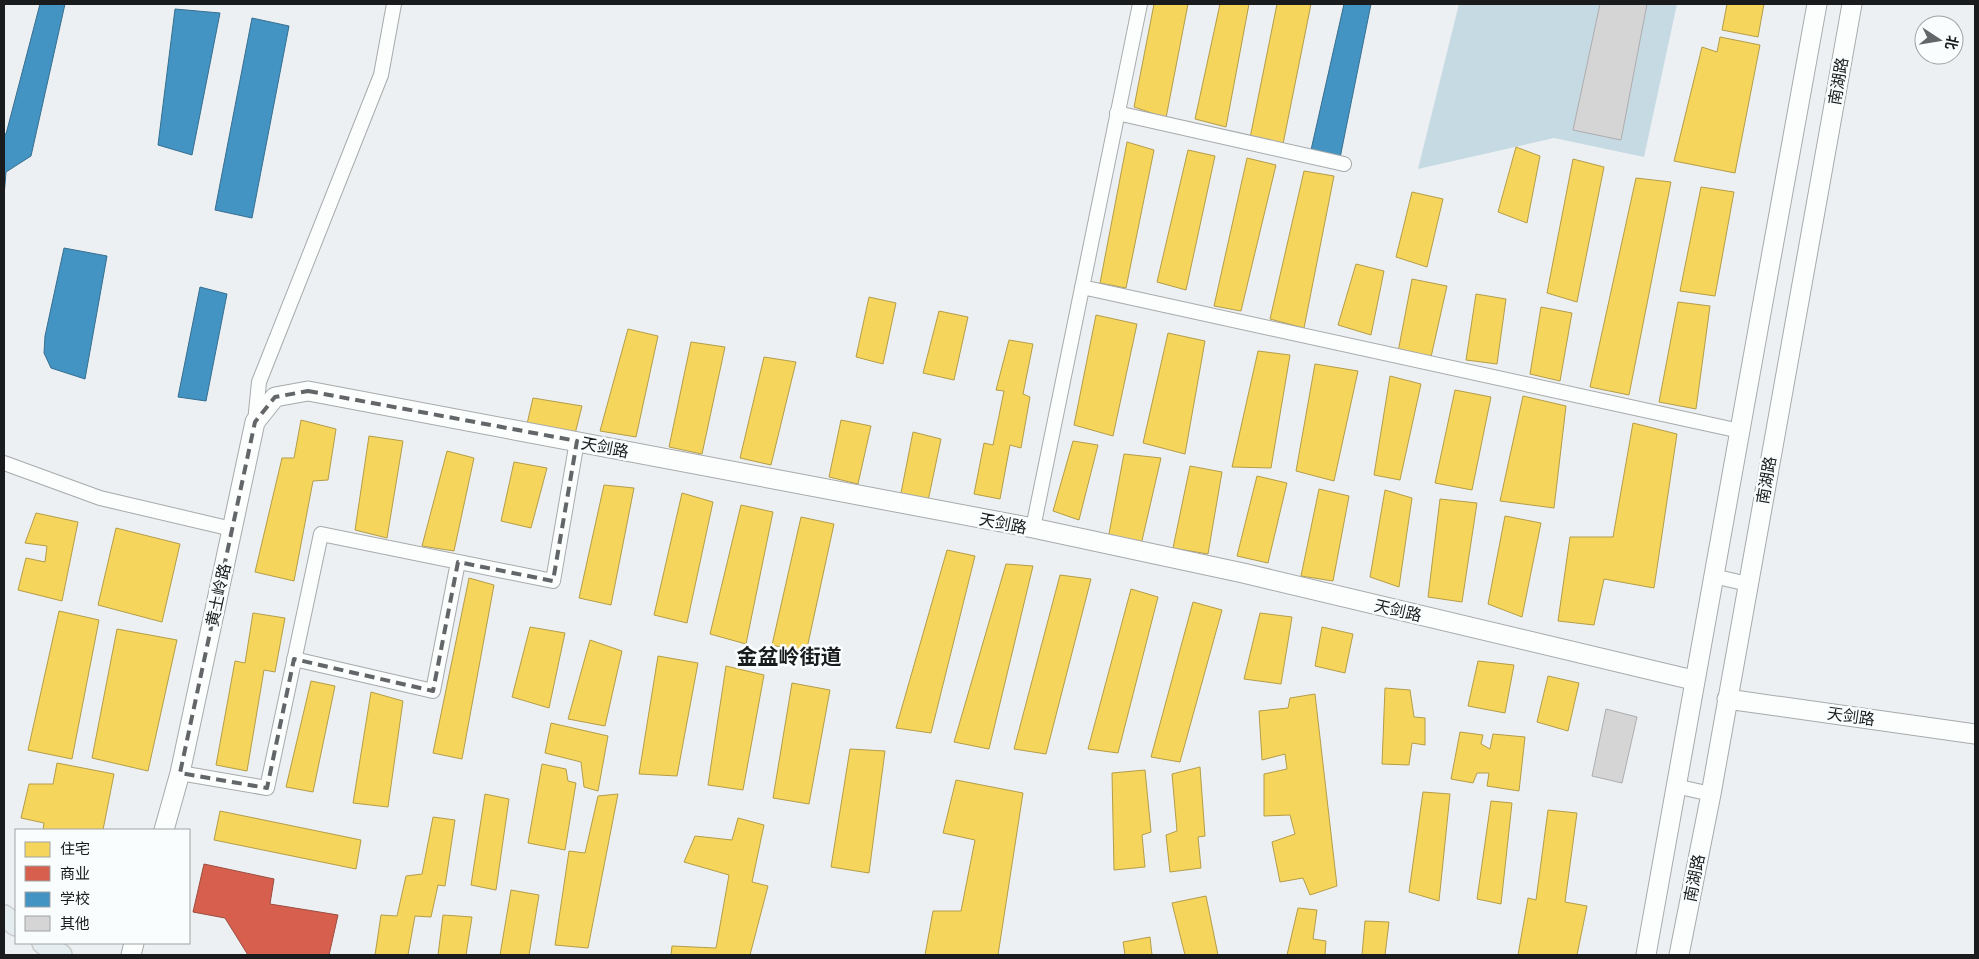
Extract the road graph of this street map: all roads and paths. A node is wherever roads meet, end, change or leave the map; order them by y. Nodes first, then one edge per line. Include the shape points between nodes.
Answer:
1 (394, 4) edge
2 (1140, 4) edge
3 (1817, 4) edge
4 (1852, 4) edge
5 (1117, 114) junction
6 (1344, 164) dead end
7 (1082, 287) junction
8 (308, 391) joint
9 (255, 422) junction
10 (1740, 431) junction
11 (577, 442) junction
12 (4, 463) edge
13 (1033, 528) junction
14 (232, 529) junction
15 (458, 562) junction
16 (1713, 576) junction
17 (1748, 584) junction
18 (294, 659) junction
19 (1693, 680) junction
20 (1727, 698) junction
21 (1975, 734) edge
22 (180, 773) junction
23 (1675, 786) junction
24 (1710, 794) junction
25 (164, 829) edge
26 (4, 916) edge
27 (15, 924) edge
28 (44, 944) edge
29 (61, 955) edge
30 (1646, 955) edge
31 (1679, 955) edge

1 - 9 street via 381,75 259,382
2 - 5 street
3 - 10 street, 南湖路
4 - 17 street, 南湖路
5 - 6 street
5 - 7 street
7 - 10 street
7 - 13 street
8 - 9 street, 黄土岭路 via 275,397
8 - 11 street, 天剑路
9 - 14 street, 黄土岭路
10 - 16 street, 南湖路
11 - 13 street, 天剑路
11 - 15 street via 553,581
12 - 14 street via 100,498
13 - 19 street, 天剑路
14 - 22 street, 黄土岭路
15 - 18 street via 321,534
15 - 18 street via 433,691
16 - 17 street
16 - 19 street, 南湖路
17 - 20 street, 南湖路
18 - 22 street via 267,788
19 - 23 street, 南湖路
20 - 21 street, 天剑路
20 - 24 street, 南湖路
22 - 25 street, 黄土岭路
23 - 24 street
23 - 30 street, 南湖路
24 - 31 street, 南湖路
26 - 27 main road
28 - 29 main road

